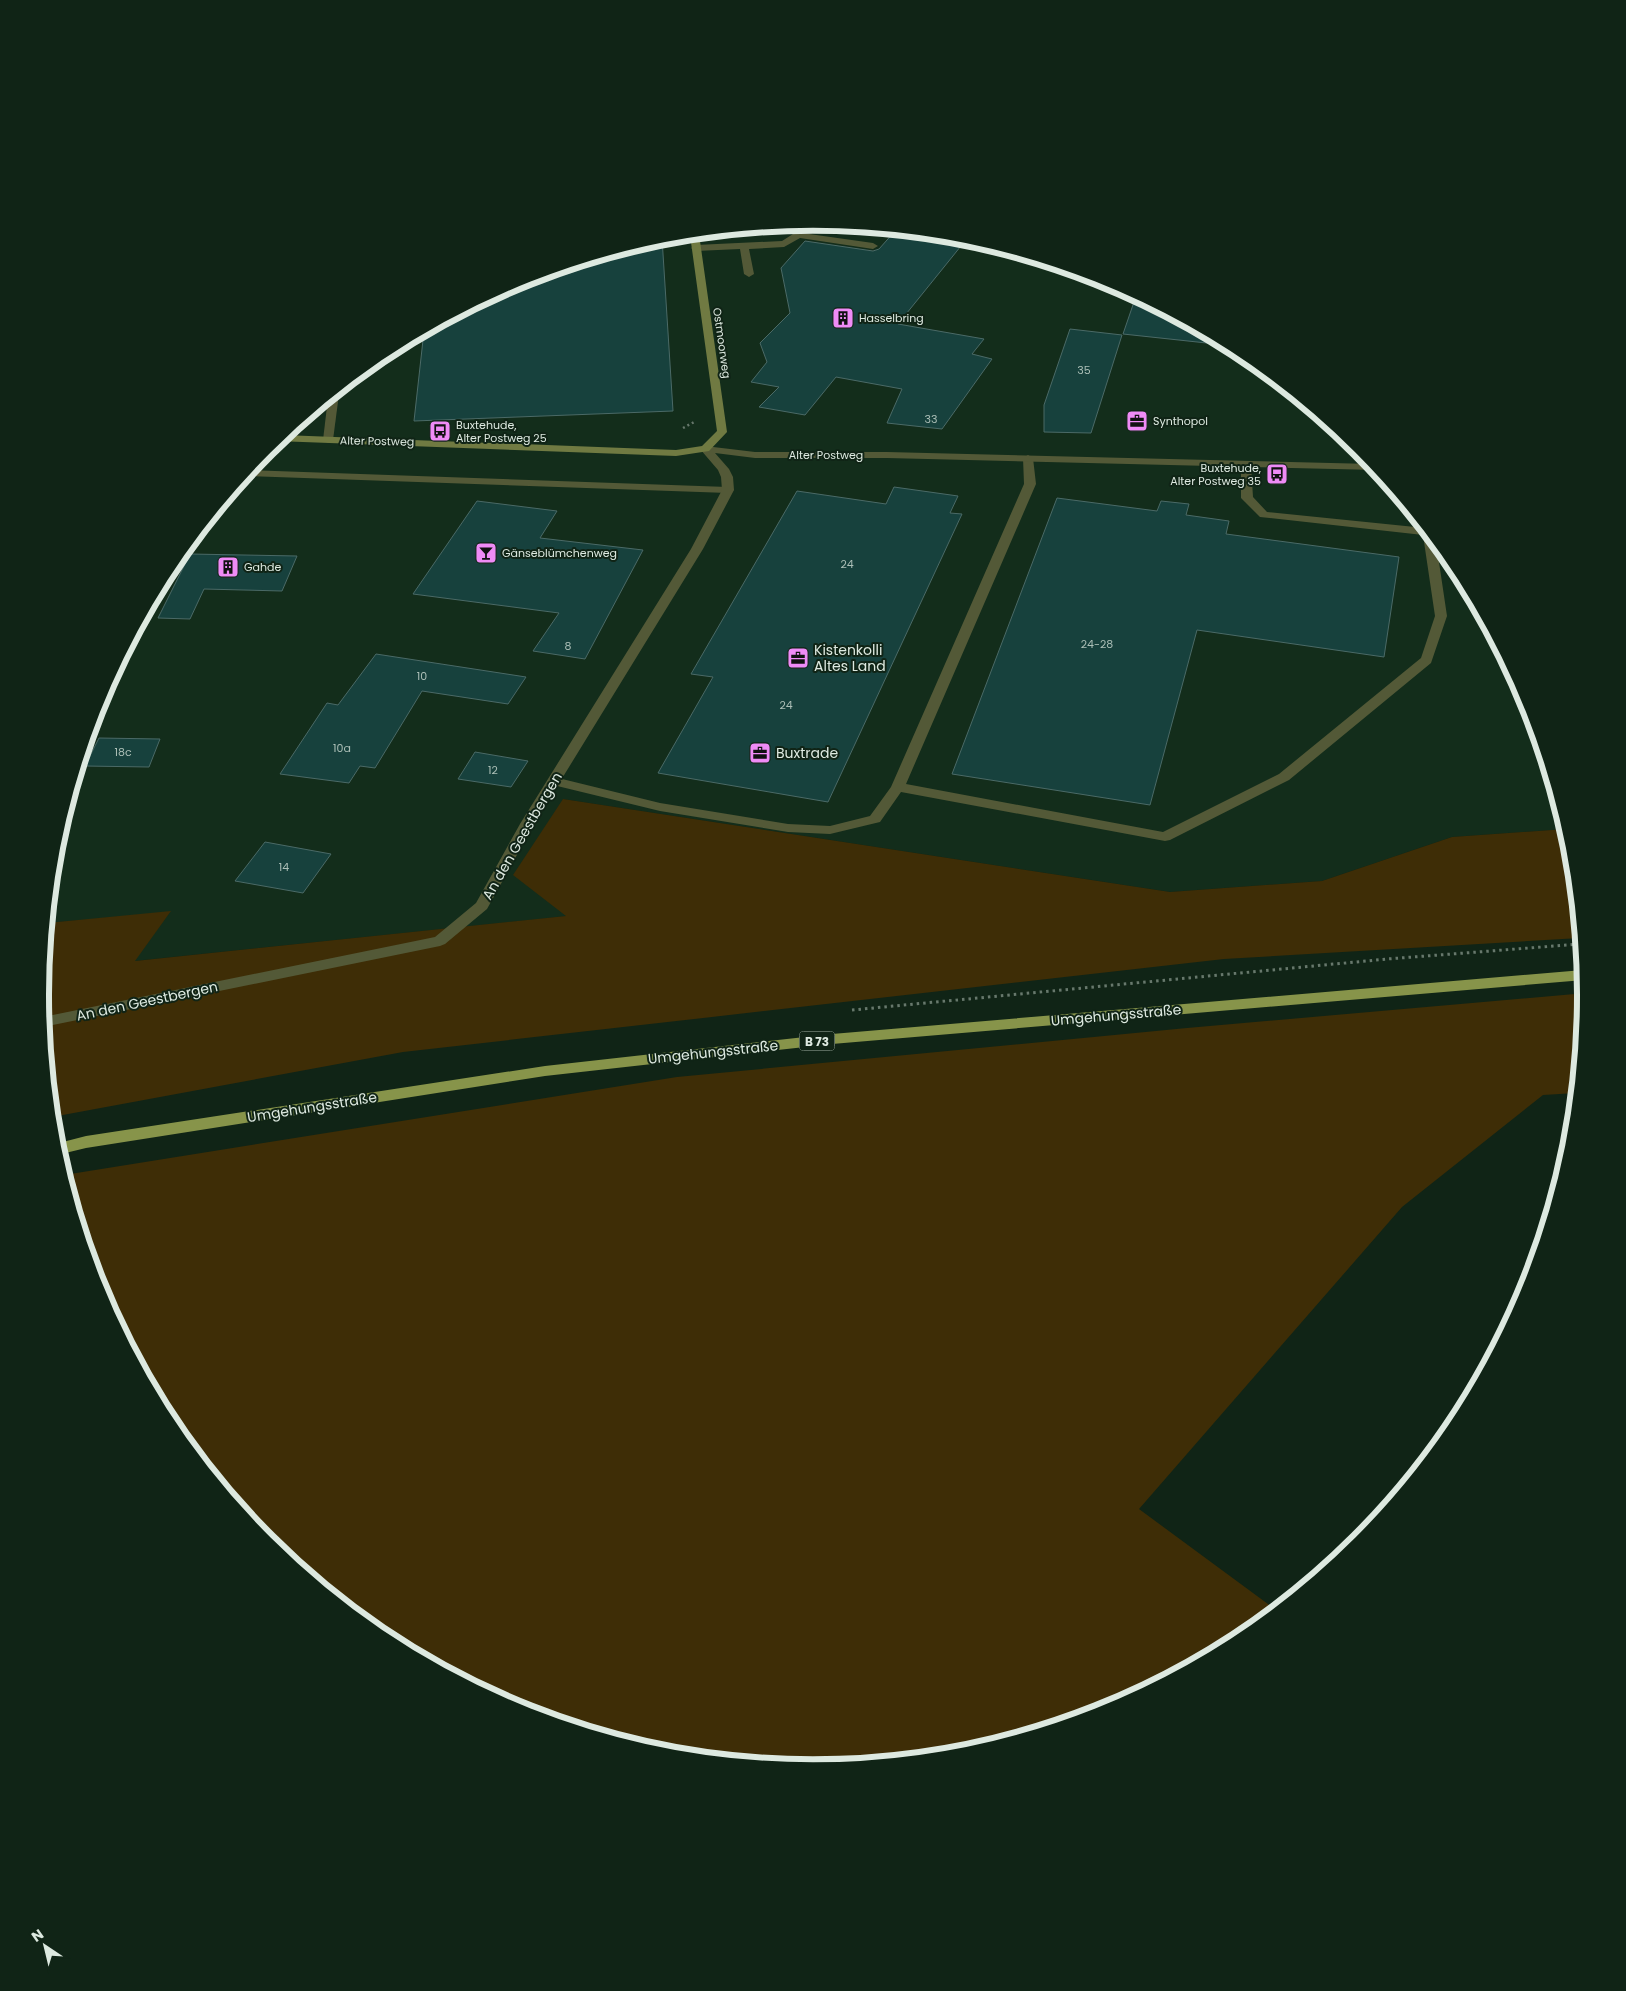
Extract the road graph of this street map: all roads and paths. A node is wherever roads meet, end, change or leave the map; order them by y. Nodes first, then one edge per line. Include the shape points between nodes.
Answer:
1 (797, 232) edge
2 (798, 235) junction
3 (695, 241) edge
4 (744, 246) junction
5 (873, 246) dead end
6 (696, 248) junction
7 (749, 274) dead end
8 (333, 401) edge
9 (701, 419) dead end
10 (676, 432) dead end
11 (291, 438) edge
12 (328, 440) junction
13 (705, 449) junction
14 (1028, 458) junction
15 (1246, 465) junction
16 (1364, 467) edge
17 (256, 473) edge
18 (728, 490) junction
19 (1421, 532) edge
20 (1430, 545) edge
21 (554, 781) junction
22 (898, 787) junction
23 (1577, 976) edge
24 (50, 1021) edge
25 (64, 1147) edge

1 - 2 street
2 - 4 street via 784,244
2 - 5 street
3 - 6 street, Ostmoorweg
4 - 6 street
4 - 7 street
6 - 13 street, Ostmoorweg via 722,432
8 - 12 street
9 - 10 path
11 - 12 street, Alter Postweg
12 - 13 street, Alter Postweg via 676,453
13 - 14 street, Alter Postweg via 756,455
13 - 18 street via 723,469
14 - 15 street, Alter Postweg
14 - 22 street via 1030,484
15 - 16 street, Alter Postweg
15 - 19 street via 1247,498 1264,515
17 - 18 street
18 - 21 street, An den Geestbergen via 697,550
20 - 22 street via 1441,616 1427,660 1284,777 1165,837
21 - 22 street via 660,806 788,828 830,830 875,819
21 - 24 street, An den Geestbergen via 482,906 440,941
23 - 25 main road, Umgehungsstraße / B 73 via 832,1039 545,1071

